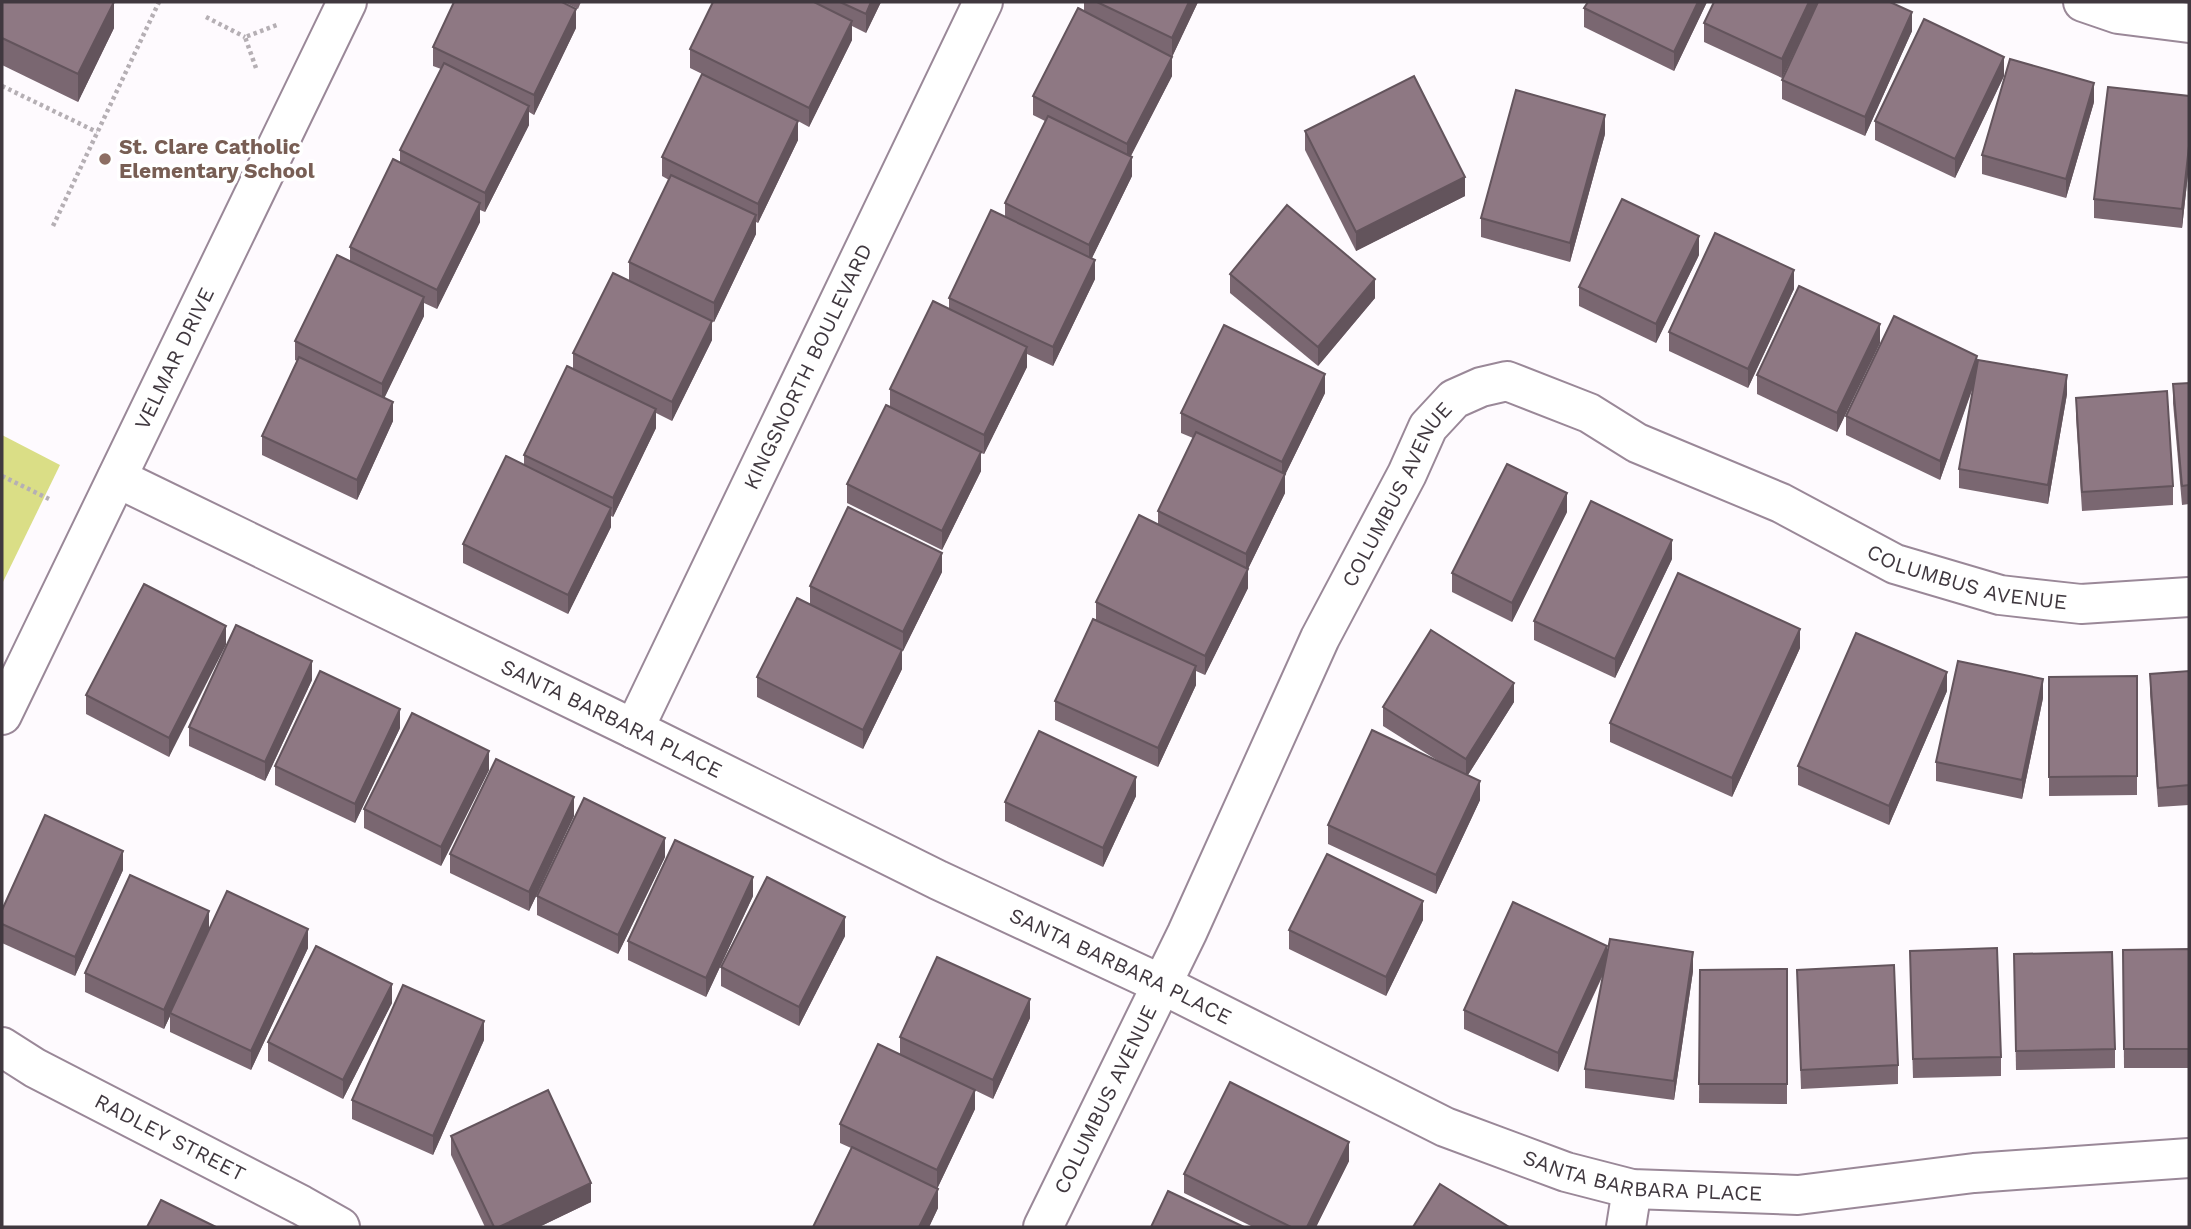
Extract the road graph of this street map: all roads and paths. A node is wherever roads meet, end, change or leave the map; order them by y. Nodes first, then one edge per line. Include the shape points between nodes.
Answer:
1 (159, 2) edge
2 (347, 2) edge
3 (983, 2) edge
4 (2083, 2) edge
5 (206, 17) dead end
6 (2189, 23) edge
7 (277, 25) dead end
8 (245, 37) junction
9 (256, 68) dead end
10 (2, 86) edge
11 (97, 132) junction
12 (52, 226) dead end
13 (2, 476) edge
14 (117, 478) junction
15 (49, 499) dead end
16 (2189, 597) edge
17 (2, 715) edge
18 (634, 729) junction
19 (1163, 985) junction
20 (2, 1047) edge
21 (2189, 1158) edge
22 (1632, 1189) junction
23 (340, 1227) edge
24 (1043, 1227) edge
25 (1626, 1227) edge

1 - 11 path
2 - 14 street, VELMAR DRIVE
3 - 18 street, KINGSNORTH BOULEVARD
4 - 6 street via 2118,14
5 - 8 path
7 - 8 path
8 - 9 path
10 - 11 path
11 - 12 path
13 - 15 path
14 - 17 street, VELMAR DRIVE
14 - 18 street, SANTA BARBARA PLACE
16 - 19 street, COLUMBUS AVENUE via 2081,604 2000,595 1908,568 1781,503 1637,443 1589,413 1507,382 1481,387 1454,399 1429,427 1320,638
18 - 19 street, SANTA BARBARA PLACE
19 - 22 street, SANTA BARBARA PLACE via 1445,1126 1566,1172
19 - 24 street, COLUMBUS AVENUE
20 - 23 street, RADLEY STREET
21 - 22 street, SANTA BARBARA PLACE via 1974,1173 1798,1195
22 - 25 street

